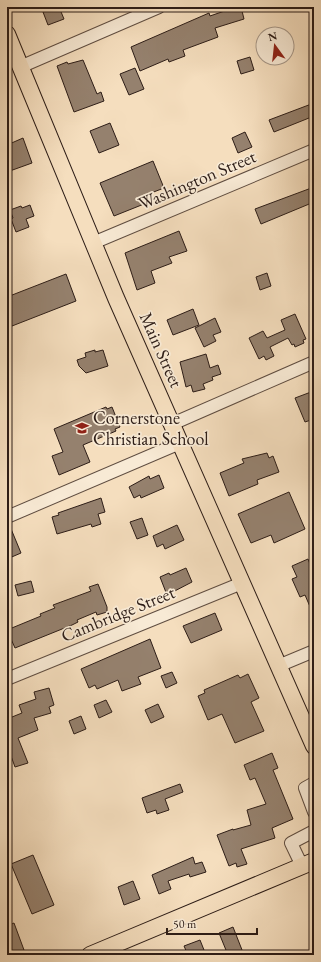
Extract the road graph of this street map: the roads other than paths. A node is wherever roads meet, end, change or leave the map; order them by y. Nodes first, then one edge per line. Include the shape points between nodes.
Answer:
1 (159, 7) edge
2 (7, 34) edge
3 (20, 67) junction
4 (314, 150) edge
5 (93, 243) junction
6 (314, 362) edge
7 (172, 424) junction
8 (180, 443) junction
9 (7, 517) edge
10 (242, 583) junction
11 (314, 651) edge
12 (278, 666) junction
13 (7, 680) edge
14 (314, 746) edge
15 (314, 783) edge
16 (314, 812) edge
17 (314, 832) edge
18 (308, 864) edge
19 (90, 955) edge

1 - 3 street
2 - 3 main road, Main Street
3 - 5 main road, Main Street
4 - 5 street, Washington Street
5 - 7 main road, Main Street
6 - 7 street
7 - 8 main road, Main Street
8 - 9 street
8 - 10 main road, Main Street
10 - 12 main road, Main Street
10 - 13 street, Cambridge Street
11 - 12 street
12 - 14 main road, Main Street
15 - 16 street via 305,788
17 - 18 street via 291,843
18 - 19 main road

